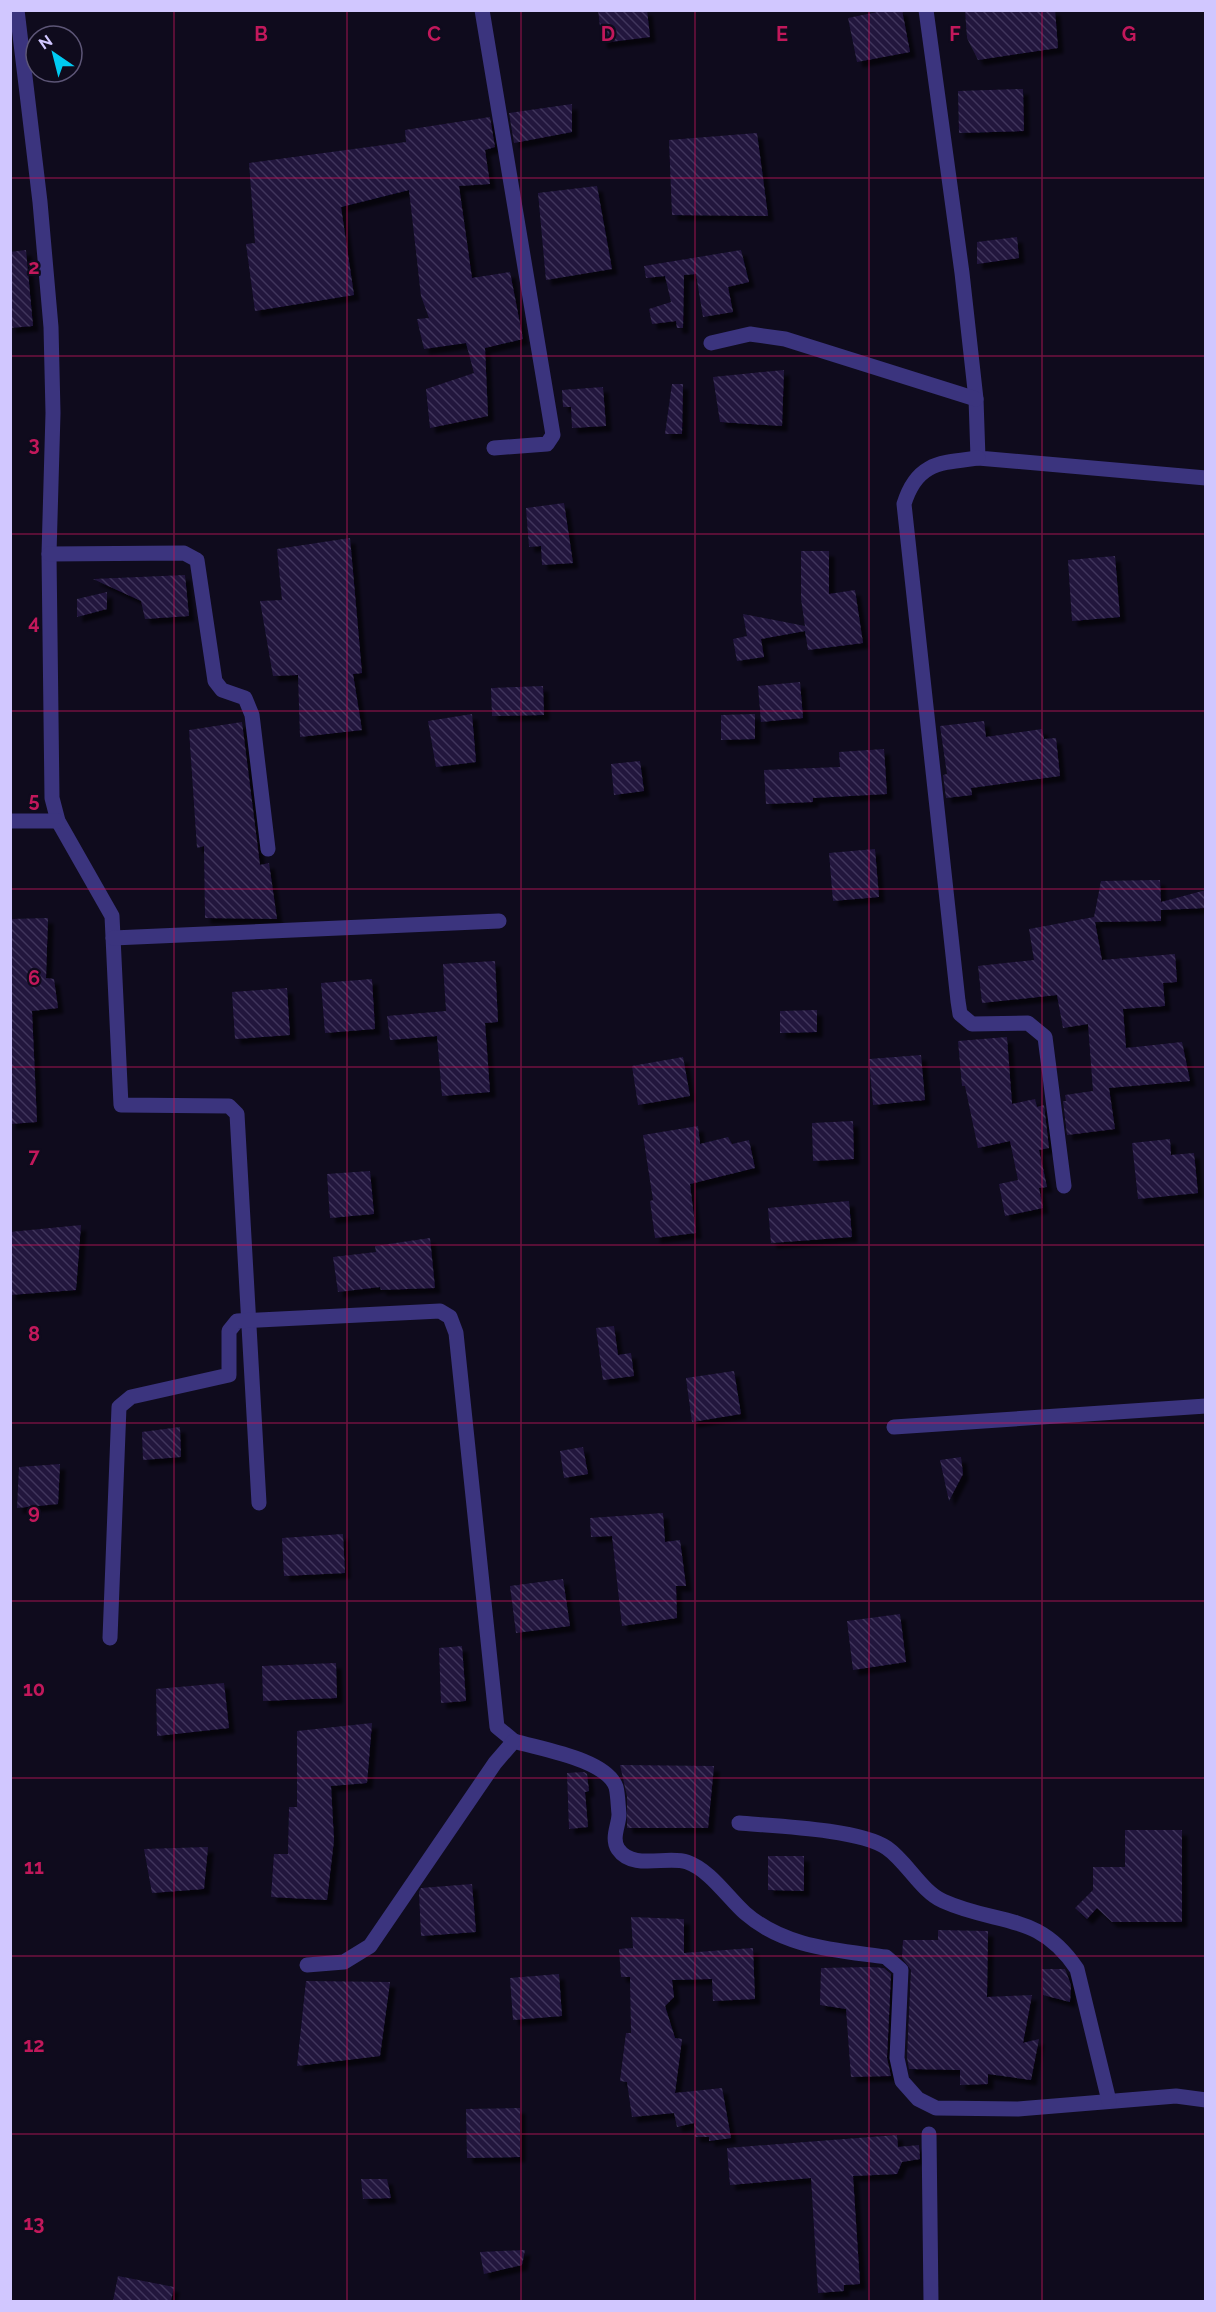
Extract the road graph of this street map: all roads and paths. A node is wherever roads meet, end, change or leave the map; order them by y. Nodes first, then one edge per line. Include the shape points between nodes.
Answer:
1 (17, 10) edge
2 (482, 10) edge
3 (926, 10) edge
4 (711, 343) dead end
5 (976, 399) junction
6 (494, 448) dead end
7 (978, 458) junction
8 (1206, 478) edge
9 (49, 554) junction
10 (10, 821) edge
11 (58, 821) junction
12 (268, 849) dead end
13 (499, 921) dead end
14 (113, 938) junction
15 (1064, 1186) dead end
16 (249, 1318) junction
17 (1206, 1406) edge
18 (894, 1427) dead end
19 (259, 1503) dead end
20 (110, 1638) dead end
21 (514, 1741) junction
22 (739, 1823) dead end
23 (307, 1965) dead end
24 (1206, 2100) edge
25 (1109, 2101) junction
26 (928, 2134) dead end
27 (931, 2301) edge

1 - 9 street via 51,327 54,413
2 - 6 street via 553,435 547,444
3 - 5 street
4 - 5 street via 750,334 785,339
5 - 7 street
7 - 8 street
7 - 15 street via 927,468 911,486 904,504 957,1001 960,1014 972,1024 1029,1023 1046,1037
9 - 11 street via 52,798
9 - 12 street via 184,553 197,560 215,681 222,690 245,698 252,715
10 - 11 street
11 - 14 street via 110,909
13 - 14 street
14 - 16 street via 121,1105 229,1106 237,1114
16 - 19 street
16 - 20 street via 237,1321 229,1331 229,1375 131,1397 119,1407
16 - 21 street via 430,1309 450,1317 456,1333 497,1728
17 - 18 street
21 - 23 street via 495,1762 370,1946 345,1962
21 - 25 street via 588,1763 607,1774 617,1796 615,1840 627,1857 688,1862 747,1915 801,1945 886,1957 895,1962 901,1970 897,2058 903,2080 918,2099 936,2108 1018,2109
22 - 25 street via 862,1838 886,1847 940,1900 1014,1920 1049,1936 1077,1969
24 - 25 street via 1176,2096
26 - 27 street

